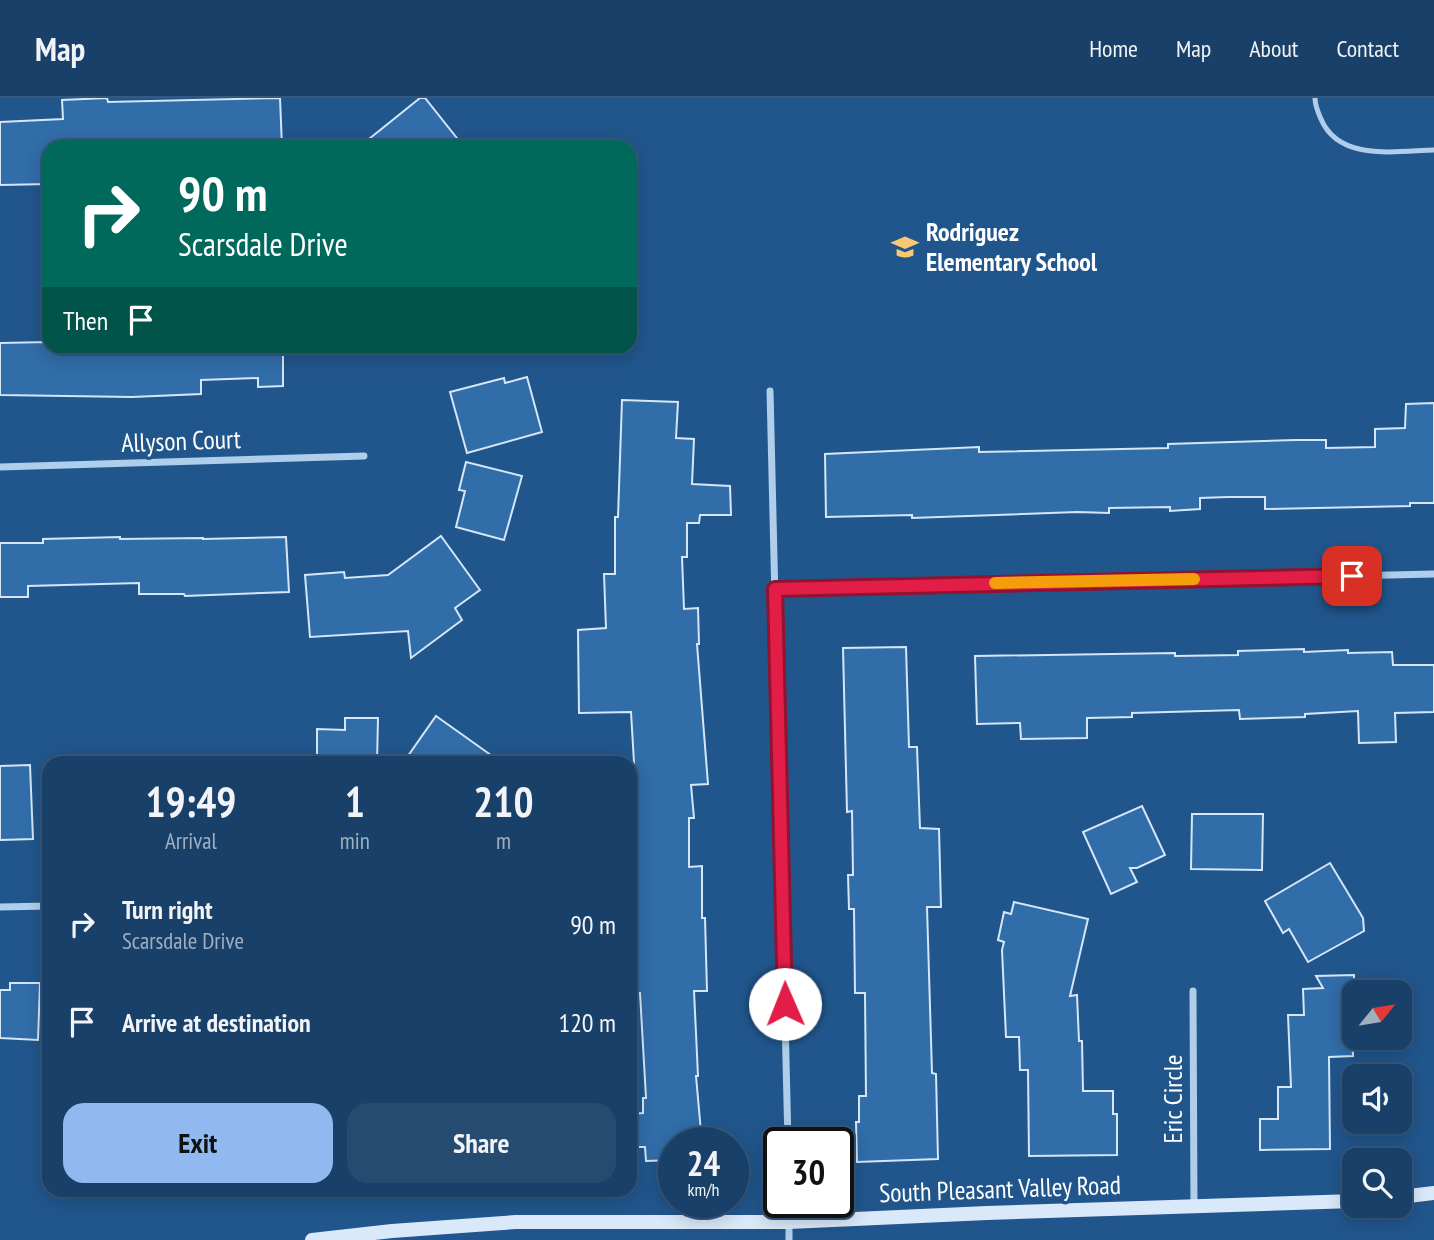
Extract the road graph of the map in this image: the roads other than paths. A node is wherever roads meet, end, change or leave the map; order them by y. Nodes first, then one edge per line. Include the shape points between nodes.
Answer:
1 (1315, 98) edge
2 (1434, 150) edge
3 (770, 391) dead end
4 (364, 456) dead end
5 (0, 467) edge
6 (1434, 574) edge
7 (775, 589) junction
8 (42, 906) edge
9 (0, 907) edge
10 (1193, 991) dead end
11 (788, 1127) edge
12 (1434, 1193) edge
13 (1412, 1196) edge
14 (1342, 1202) edge
15 (1194, 1208) junction
16 (789, 1218) edge
17 (789, 1222) junction
18 (312, 1240) edge
19 (789, 1240) edge

1 - 2 lane via 1325,128 1341,143 1365,152
3 - 7 street
4 - 5 street, Allyson Court
6 - 7 street
7 - 11 street
8 - 9 street
10 - 15 street, Eric Circle
12 - 13 street
14 - 15 street, South Pleasant Valley Road
15 - 17 street, South Pleasant Valley Road
16 - 17 street
17 - 18 street, South Pleasant Valley Road via 516,1222
17 - 19 street

